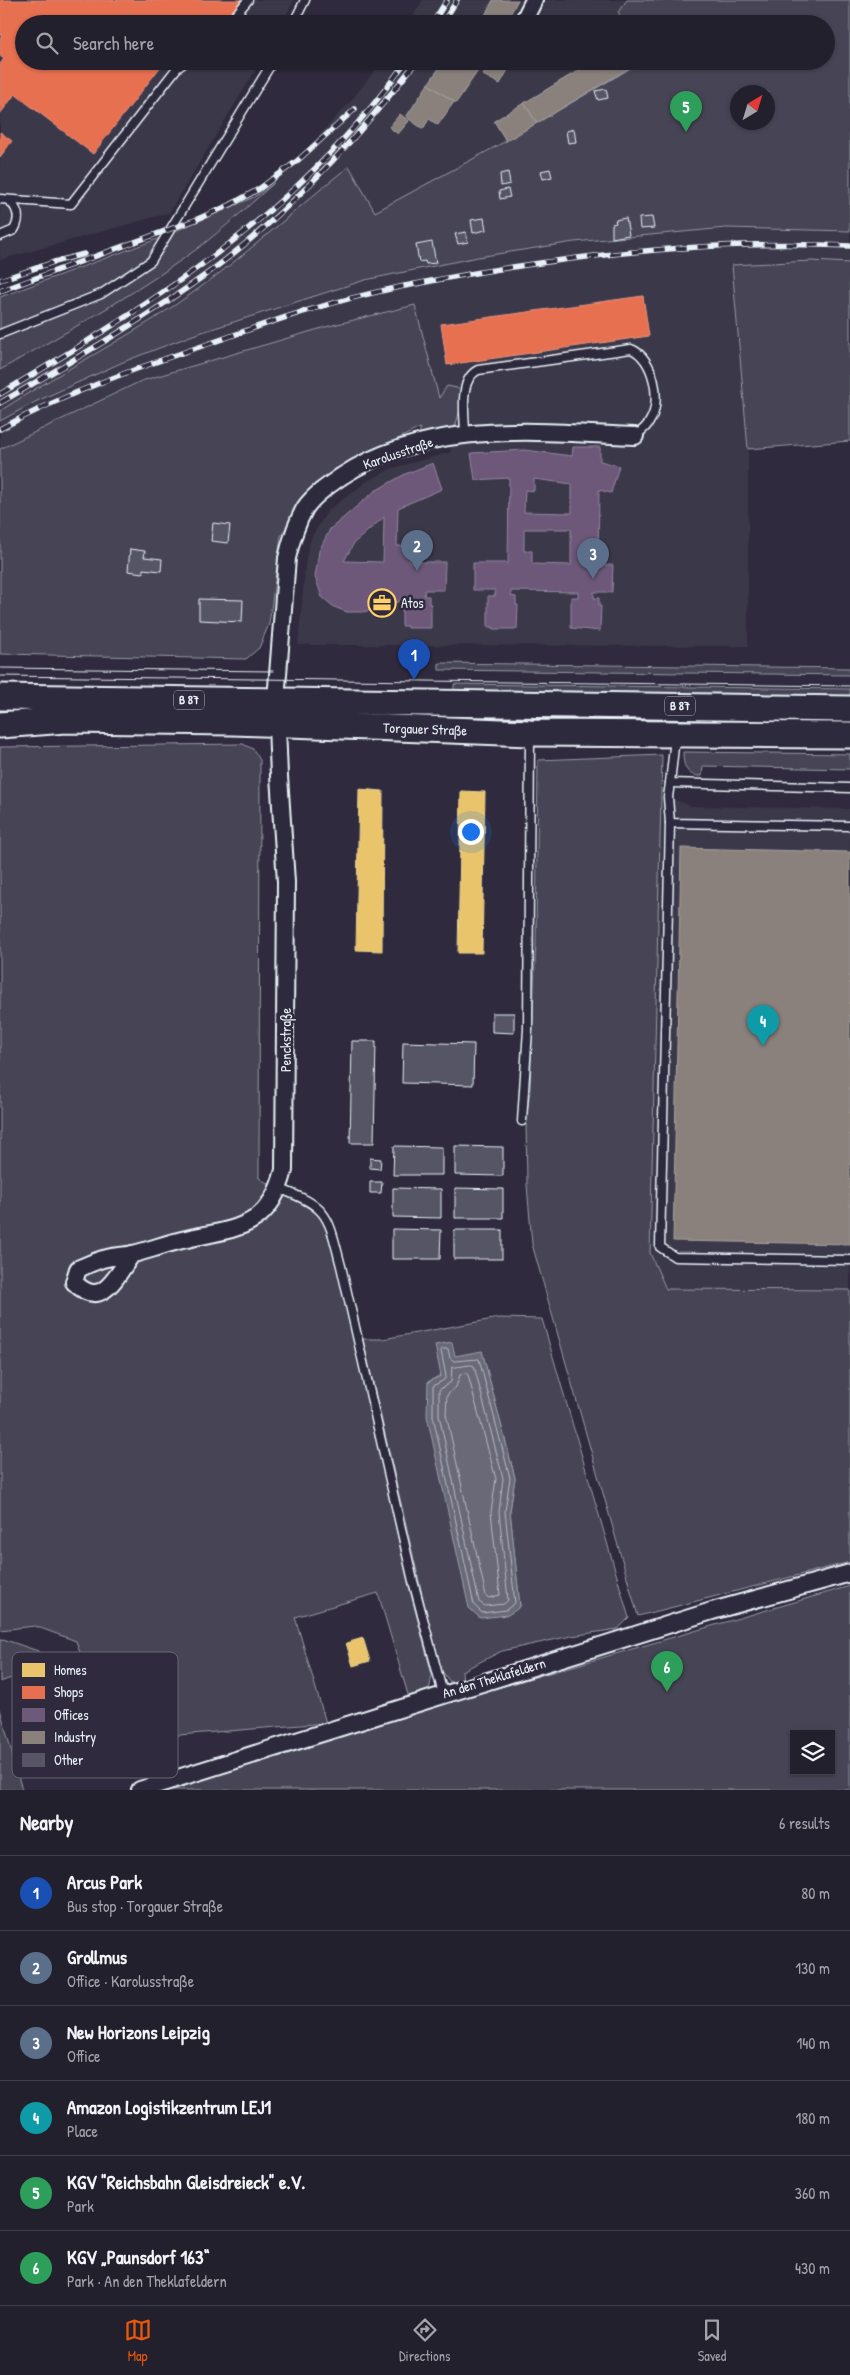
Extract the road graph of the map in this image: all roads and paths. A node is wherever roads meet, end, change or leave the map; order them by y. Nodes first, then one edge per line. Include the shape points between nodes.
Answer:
1 (248, 0) edge
2 (305, 0) edge
3 (534, 0) edge
4 (236, 15) edge
5 (298, 15) edge
6 (526, 15) edge
7 (174, 70) edge
8 (267, 70) edge
9 (0, 194) edge
10 (4, 200) edge
11 (0, 236) edge
12 (0, 334) edge
13 (465, 434) junction
14 (635, 436) joint
15 (0, 697) edge
16 (850, 709) edge
17 (276, 712) junction
18 (0, 725) edge
19 (530, 733) junction
20 (675, 734) junction
21 (850, 735) edge
22 (670, 783) junction
23 (850, 788) edge
24 (670, 823) junction
25 (850, 826) edge
26 (522, 1121) dead end
27 (280, 1188) junction
28 (132, 1254) dead end
29 (850, 1260) edge
30 (850, 1573) edge
31 (443, 1694) junction
32 (178, 1778) edge
33 (178, 1778) edge
34 (140, 1790) edge

1 - 4 lane
2 - 5 lane
3 - 6 street
7 - 10 lane via 71,204
8 - 12 lane via 151,261 101,294
9 - 10 lane
10 - 11 lane via 16,208 18,220 14,230
13 - 14 street, Karolusstraße via 513,432
13 - 14 lane via 466,383 478,370 631,349 639,352 651,369 656,404 652,418
13 - 17 street, Karolusstraße via 382,455 325,487 306,508 292,536 287,558
15 - 17 main road, Torgauer Straße / B 87
16 - 17 main road, Torgauer Straße / B 87
17 - 18 main road, Torgauer Straße / B 87
17 - 19 main road, Torgauer Straße / B 87
17 - 27 street, Penckstraße via 286,882 286,1153
19 - 20 main road, Torgauer Straße / B 87
19 - 26 lane via 528,1029
20 - 21 main road, Torgauer Straße / B 87
20 - 22 lane
22 - 23 lane
22 - 24 lane
24 - 25 lane
24 - 29 lane via 660,1247 675,1257
27 - 28 street, Penckstraße via 258,1216 240,1228
27 - 31 lane via 302,1197 328,1217 413,1581
30 - 31 street, An den Theklafeldern via 712,1611
31 - 32 street, An den Theklafeldern
33 - 34 street, An den Theklafeldern

